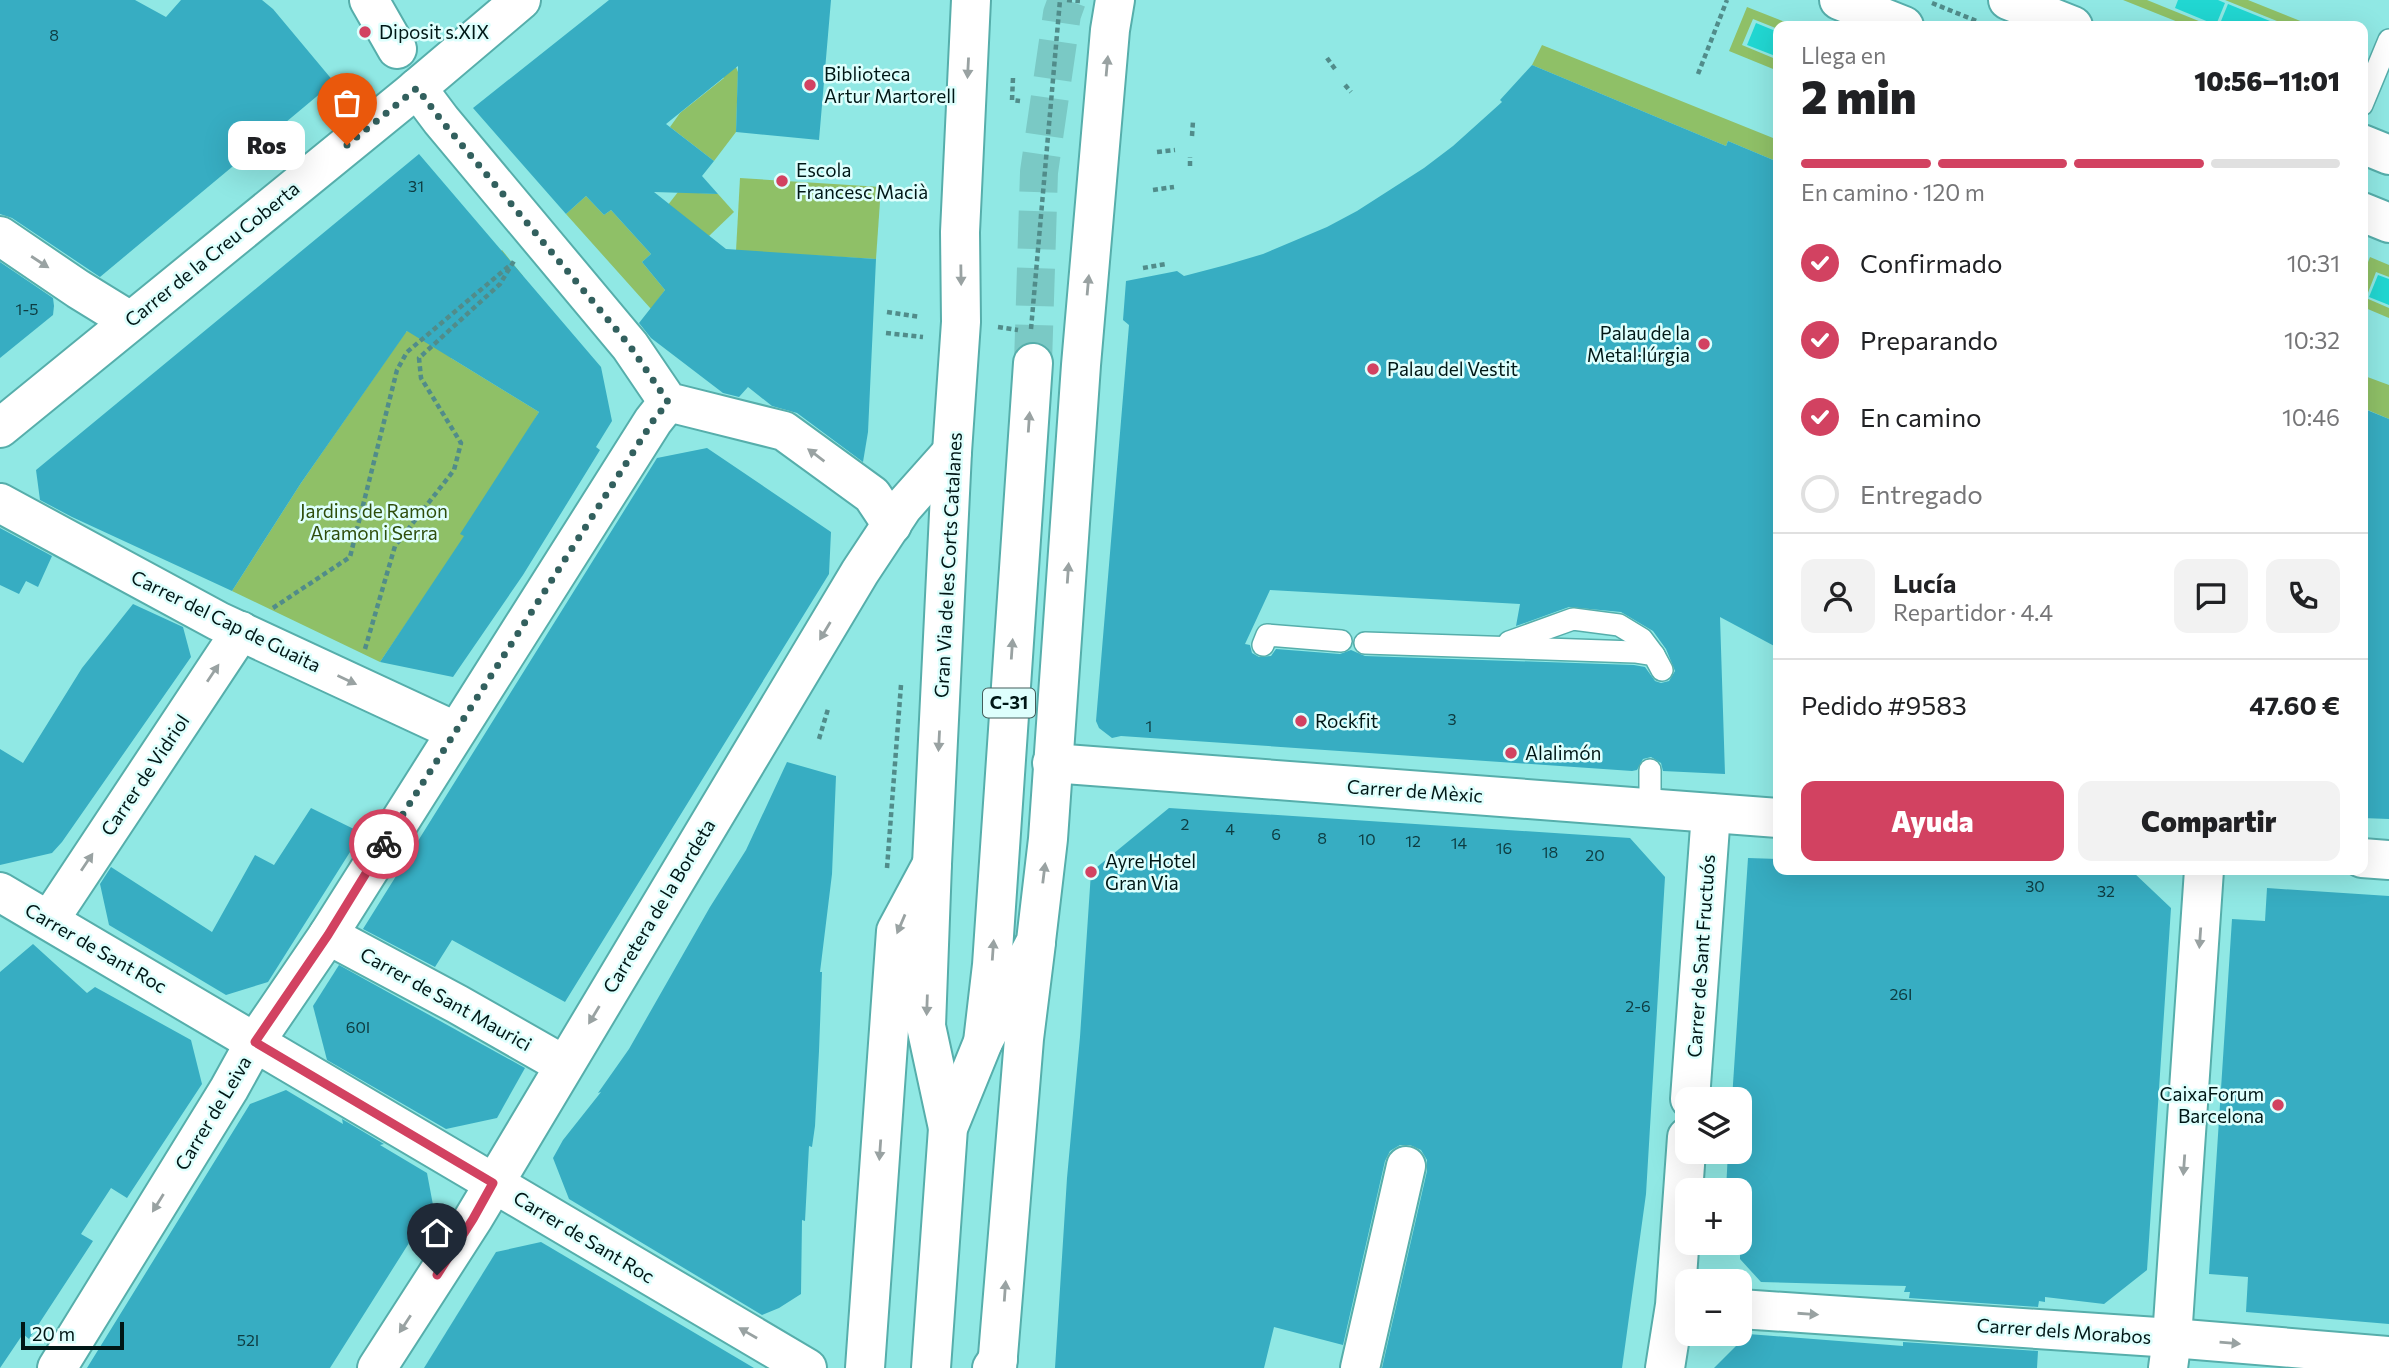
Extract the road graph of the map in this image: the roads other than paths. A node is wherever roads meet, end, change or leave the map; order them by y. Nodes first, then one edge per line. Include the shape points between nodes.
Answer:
1 (369, 0) edge
2 (521, 0) edge
3 (971, 0) edge
4 (1115, 0) edge
5 (1839, 0) edge
6 (2008, 0) edge
7 (1892, 21) edge
8 (2060, 21) edge
9 (2389, 40) edge
10 (397, 49) dead end
11 (417, 88) junction
12 (2368, 91) edge
13 (2368, 146) edge
14 (2389, 155) edge
15 (2368, 214) edge
16 (2389, 223) edge
17 (0, 236) edge
18 (130, 321) junction
19 (1032, 351) tunnel mouth
20 (668, 402) junction
21 (0, 428) edge
22 (953, 452) junction
23 (0, 503) edge
24 (892, 525) junction
25 (241, 631) junction
26 (1341, 641) dead end
27 (1365, 643) dead end
28 (1263, 645) dead end
29 (1499, 645) dead end
30 (456, 731) junction
31 (1052, 763) junction
32 (1650, 770) dead end
33 (1650, 808) junction
34 (1711, 813) junction
35 (1773, 818) edge
36 (2368, 858) edge
37 (2389, 860) edge
38 (932, 863) junction
39 (2204, 875) edge
40 (0, 891) edge
41 (50, 919) junction
42 (328, 935) junction
43 (1036, 941) junction
44 (255, 1042) junction
45 (983, 1042) junction
46 (564, 1065) junction
47 (1691, 1087) edge
48 (948, 1128) junction
49 (1686, 1164) edge
50 (1406, 1166) dead end
51 (493, 1183) junction
52 (1682, 1269) edge
53 (1752, 1310) edge
54 (1675, 1329) edge
55 (2170, 1353) edge
56 (2389, 1356) edge
57 (996, 1365) edge
58 (57, 1368) edge
59 (377, 1368) edge
60 (807, 1368) edge
61 (865, 1368) edge
62 (931, 1368) edge
63 (1360, 1368) edge
64 (1665, 1368) edge

1 - 10 street
2 - 11 street, Carrer de la Creu Coberta
3 -> 22 street, Gran Via de les Corts Catalanes / C-31
31 -> 4 street via 1081,365
5 - 7 street
6 - 8 street
9 - 12 lane
11 - 18 street, Carrer de la Creu Coberta
11 - 20 street via 630,346
13 - 14 street
15 - 16 street
17 -> 18 street
18 - 21 street, Carrer de la Creu Coberta
45 -> 19 street, Gran Via de les Corts Catalanes / C-31 via 992,965
24 -> 20 street via 872,495 785,431
20 - 30 street, Carrer de Leiva
22 - 24 street, Carretera de la Bordeta
22 -> 38 street, Gran Via de les Corts Catalanes / C-31
23 - 25 street, Carrer del Cap de Guaita
24 -> 46 street, Carretera de la Bordeta
25 -> 30 street, Carrer del Cap de Guaita
41 -> 25 street, Carrer de Vidriol
26 - 28 lane via 1267,635
27 - 29 lane via 1635,652 1658,662 1643,639 1619,625 1573,619
30 - 42 street, Carrer de Leiva
31 - 33 street, Carrer de Mèxic
43 -> 31 street
32 - 33 lane
33 - 34 street, Carrer de Mèxic
34 - 35 street, Carrer de Mèxic
34 - 47 street, Carrer de Sant Fructuós
36 - 37 street
38 -> 48 street, Gran Via de les Corts Catalanes / C-31 via 926,1026
38 -> 61 street via 896,931
39 -> 55 street
40 - 41 street, Carrer de Sant Roc
41 - 44 street, Carrer de Sant Roc
42 - 44 street, Carrer de Leiva
42 - 46 street, Carrer de Sant Maurici
43 - 45 street
57 -> 43 street
44 - 51 street, Carrer de Sant Roc
44 -> 58 street, Carrer de Leiva
45 - 48 street, Gran Via de les Corts Catalanes / C-31
46 - 51 street, Carretera de la Bordeta
48 - 62 street, Gran Via de les Corts Catalanes / C-31
49 - 52 street
50 - 63 street
51 -> 59 street, Carretera de la Bordeta
60 -> 51 street, Carrer de Sant Roc
53 -> 55 street, Carrer dels Morabos
54 - 64 street
55 -> 56 street, Carrer dels Morabos

